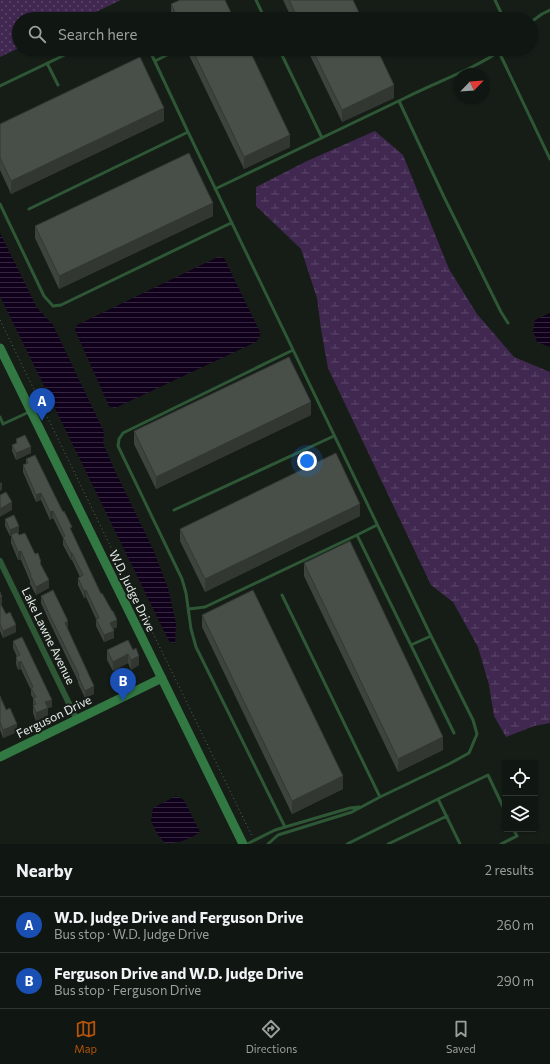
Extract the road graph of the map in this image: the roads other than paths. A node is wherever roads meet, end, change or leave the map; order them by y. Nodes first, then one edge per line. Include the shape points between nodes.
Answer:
1 (256, 0) edge
2 (495, 0) edge
3 (550, 10) edge
4 (262, 12) edge
5 (501, 12) edge
6 (538, 17) edge
7 (62, 56) edge
8 (152, 56) edge
9 (165, 56) edge
10 (282, 56) edge
11 (492, 56) edge
12 (501, 56) edge
13 (155, 61) junction
14 (47, 63) junction
15 (58, 85) dead end
16 (0, 86) edge
17 (399, 100) junction
18 (188, 132) junction
19 (322, 138) junction
20 (550, 159) edge
21 (215, 189) junction
22 (0, 204) edge
23 (29, 209) dead end
24 (231, 223) junction
25 (508, 323) dead end
26 (0, 348) edge
27 (293, 350) junction
28 (31, 411) junction
29 (0, 418) edge
30 (334, 436) junction
31 (174, 510) dead end
32 (377, 525) junction
33 (357, 535) junction
34 (0, 561) edge
35 (282, 595) dead end
36 (189, 610) junction
37 (431, 636) junction
38 (411, 645) junction
39 (162, 678) junction
40 (77, 720) junction
41 (454, 733) dead end
42 (0, 756) edge
43 (380, 797) junction
44 (438, 799) junction
45 (502, 805) edge
46 (363, 806) junction
47 (446, 816) junction
48 (285, 827) junction
49 (515, 832) edge
50 (243, 844) edge
51 (247, 844) edge
52 (268, 844) edge
53 (347, 844) edge
54 (388, 844) edge
55 (460, 844) edge
56 (501, 844) edge

1 - 4 lane
2 - 5 lane
3 - 6 lane
7 - 14 lane
8 - 13 lane
9 - 13 lane
10 - 19 lane
11 - 17 lane
12 - 20 lane
13 - 18 lane
14 - 15 lane
14 - 16 lane
17 - 19 lane
17 - 25 lane via 444,197
18 - 21 lane
18 - 23 lane
19 - 21 lane
21 - 24 lane
22 - 24 lane via 44,296 53,306 61,305
24 - 27 lane
26 - 28 street, W.D. Judge Drive
27 - 30 lane
27 - 36 lane via 123,433 119,439 118,446 182,579
28 - 29 lane via 3,424
28 - 39 street, W.D. Judge Drive
30 - 31 lane
30 - 32 lane
32 - 33 lane
32 - 37 lane
33 - 36 lane via 204,607
33 - 38 lane
34 - 40 street, Lake Lawne Avenue
35 - 43 lane
36 - 48 lane via 196,647
37 - 38 lane
37 - 43 lane via 473,720 476,734 469,753
38 - 41 lane
39 - 40 street, Ferguson Drive
39 - 50 street, W.D. Judge Drive
40 - 42 street, Ferguson Drive
43 - 46 lane
44 - 45 lane via 488,775
44 - 47 lane
44 - 53 lane
46 - 48 lane
46 - 52 lane via 352,812 278,835
47 - 54 lane
47 - 55 lane
48 - 51 lane
49 - 56 lane via 517,836

